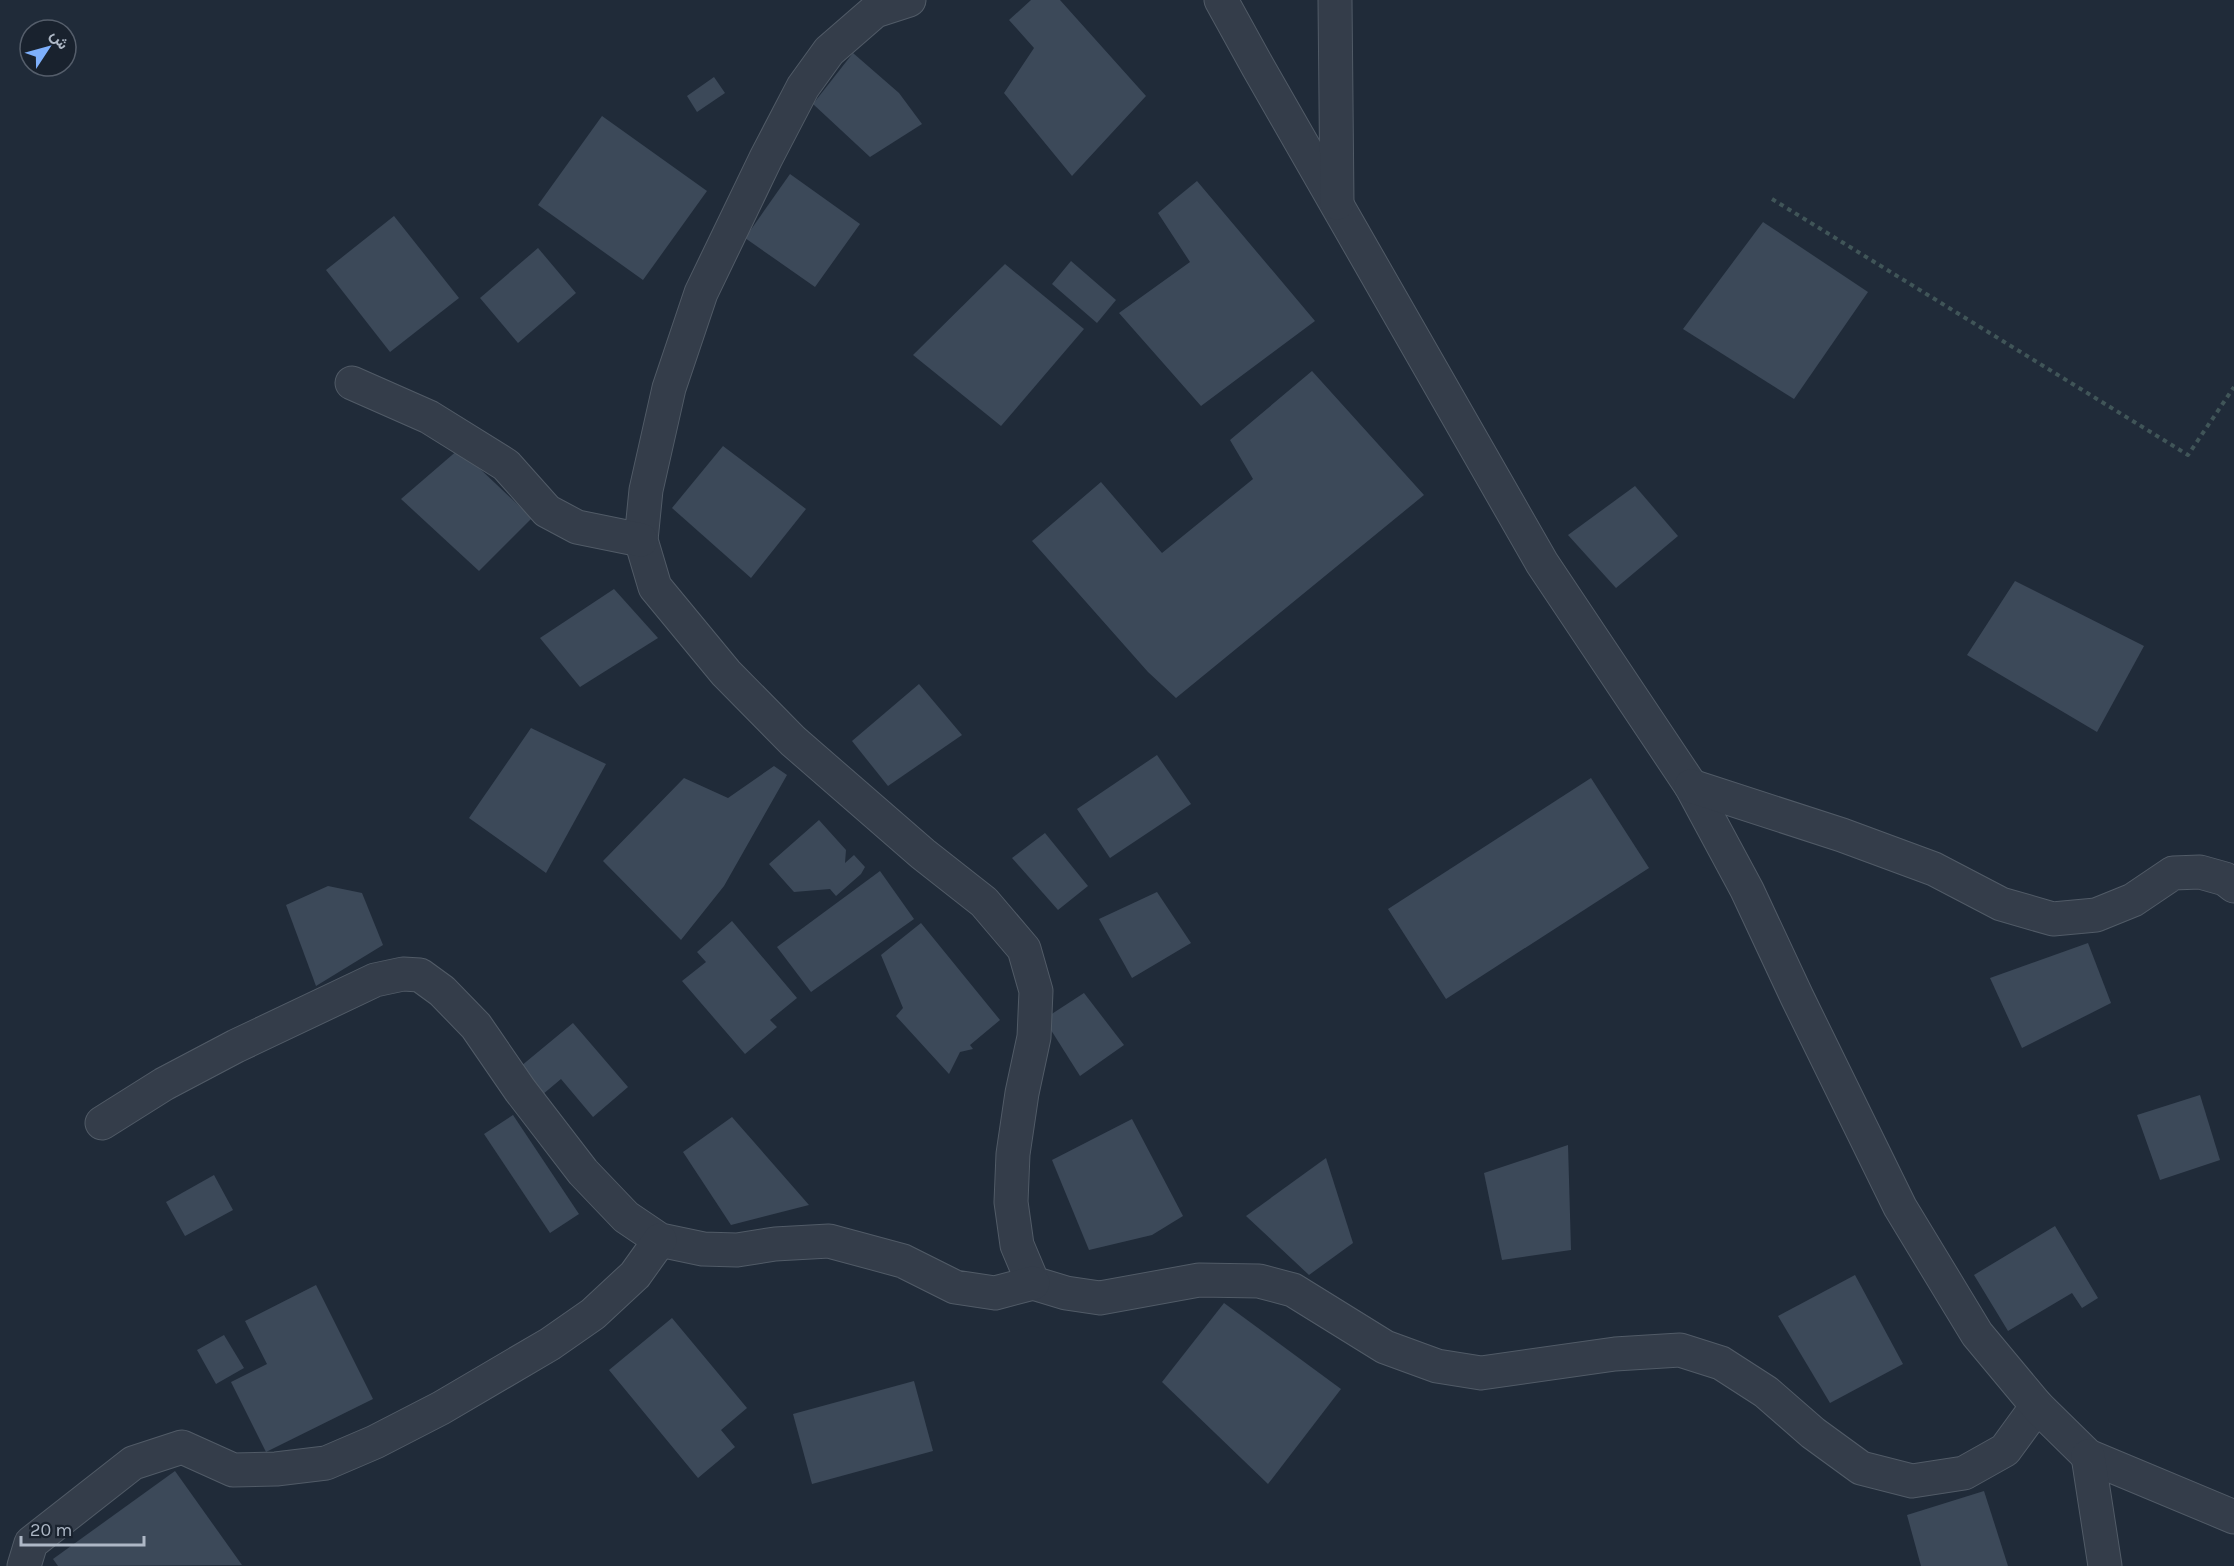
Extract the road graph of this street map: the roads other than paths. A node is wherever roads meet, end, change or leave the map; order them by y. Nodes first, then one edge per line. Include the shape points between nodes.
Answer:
1 (909, 0) edge
2 (1221, 0) edge
3 (1335, 0) edge
4 (870, 6) edge
5 (1337, 204) junction
6 (352, 383) dead end
7 (641, 540) junction
8 (1690, 786) junction
9 (2234, 886) edge
10 (102, 1123) dead end
11 (660, 1240) junction
12 (1033, 1283) junction
13 (2037, 1406) junction
14 (2088, 1456) junction
15 (2234, 1517) edge
16 (24, 1566) edge
17 (2105, 1566) edge

1 - 4 street
2 - 5 street
3 - 5 street
4 - 7 street via 803,87 701,293 669,388 646,490
5 - 8 street via 1542,563
6 - 7 street via 429,417 506,465 547,511 577,527
7 - 12 street via 655,587 726,673 793,741 984,902 1024,949 1036,991 1034,1037 1013,1154 1011,1202 1017,1245
8 - 9 street via 1853,839 1934,869 2001,904 2053,919 2096,915 2133,900 2173,873 2200,872 2225,879
8 - 13 street via 1747,890 1900,1207 1977,1334
10 - 11 street via 185,1073 375,980 420,975 476,1026 583,1172 626,1217
11 - 12 street via 703,1249 737,1250 829,1241 903,1261 955,1287 995,1293
11 - 16 street via 635,1275 593,1314 441,1408 375,1442 326,1462 276,1470 233,1470 182,1447 133,1463 31,1542
12 - 13 street via 1100,1298 1199,1280 1259,1281 1293,1290 1385,1347 1437,1366 1481,1373 1615,1354 1680,1350 1721,1363 1766,1392 1861,1468 1912,1481 1964,1473 2005,1450
13 - 14 street
14 - 15 street
14 - 17 street

